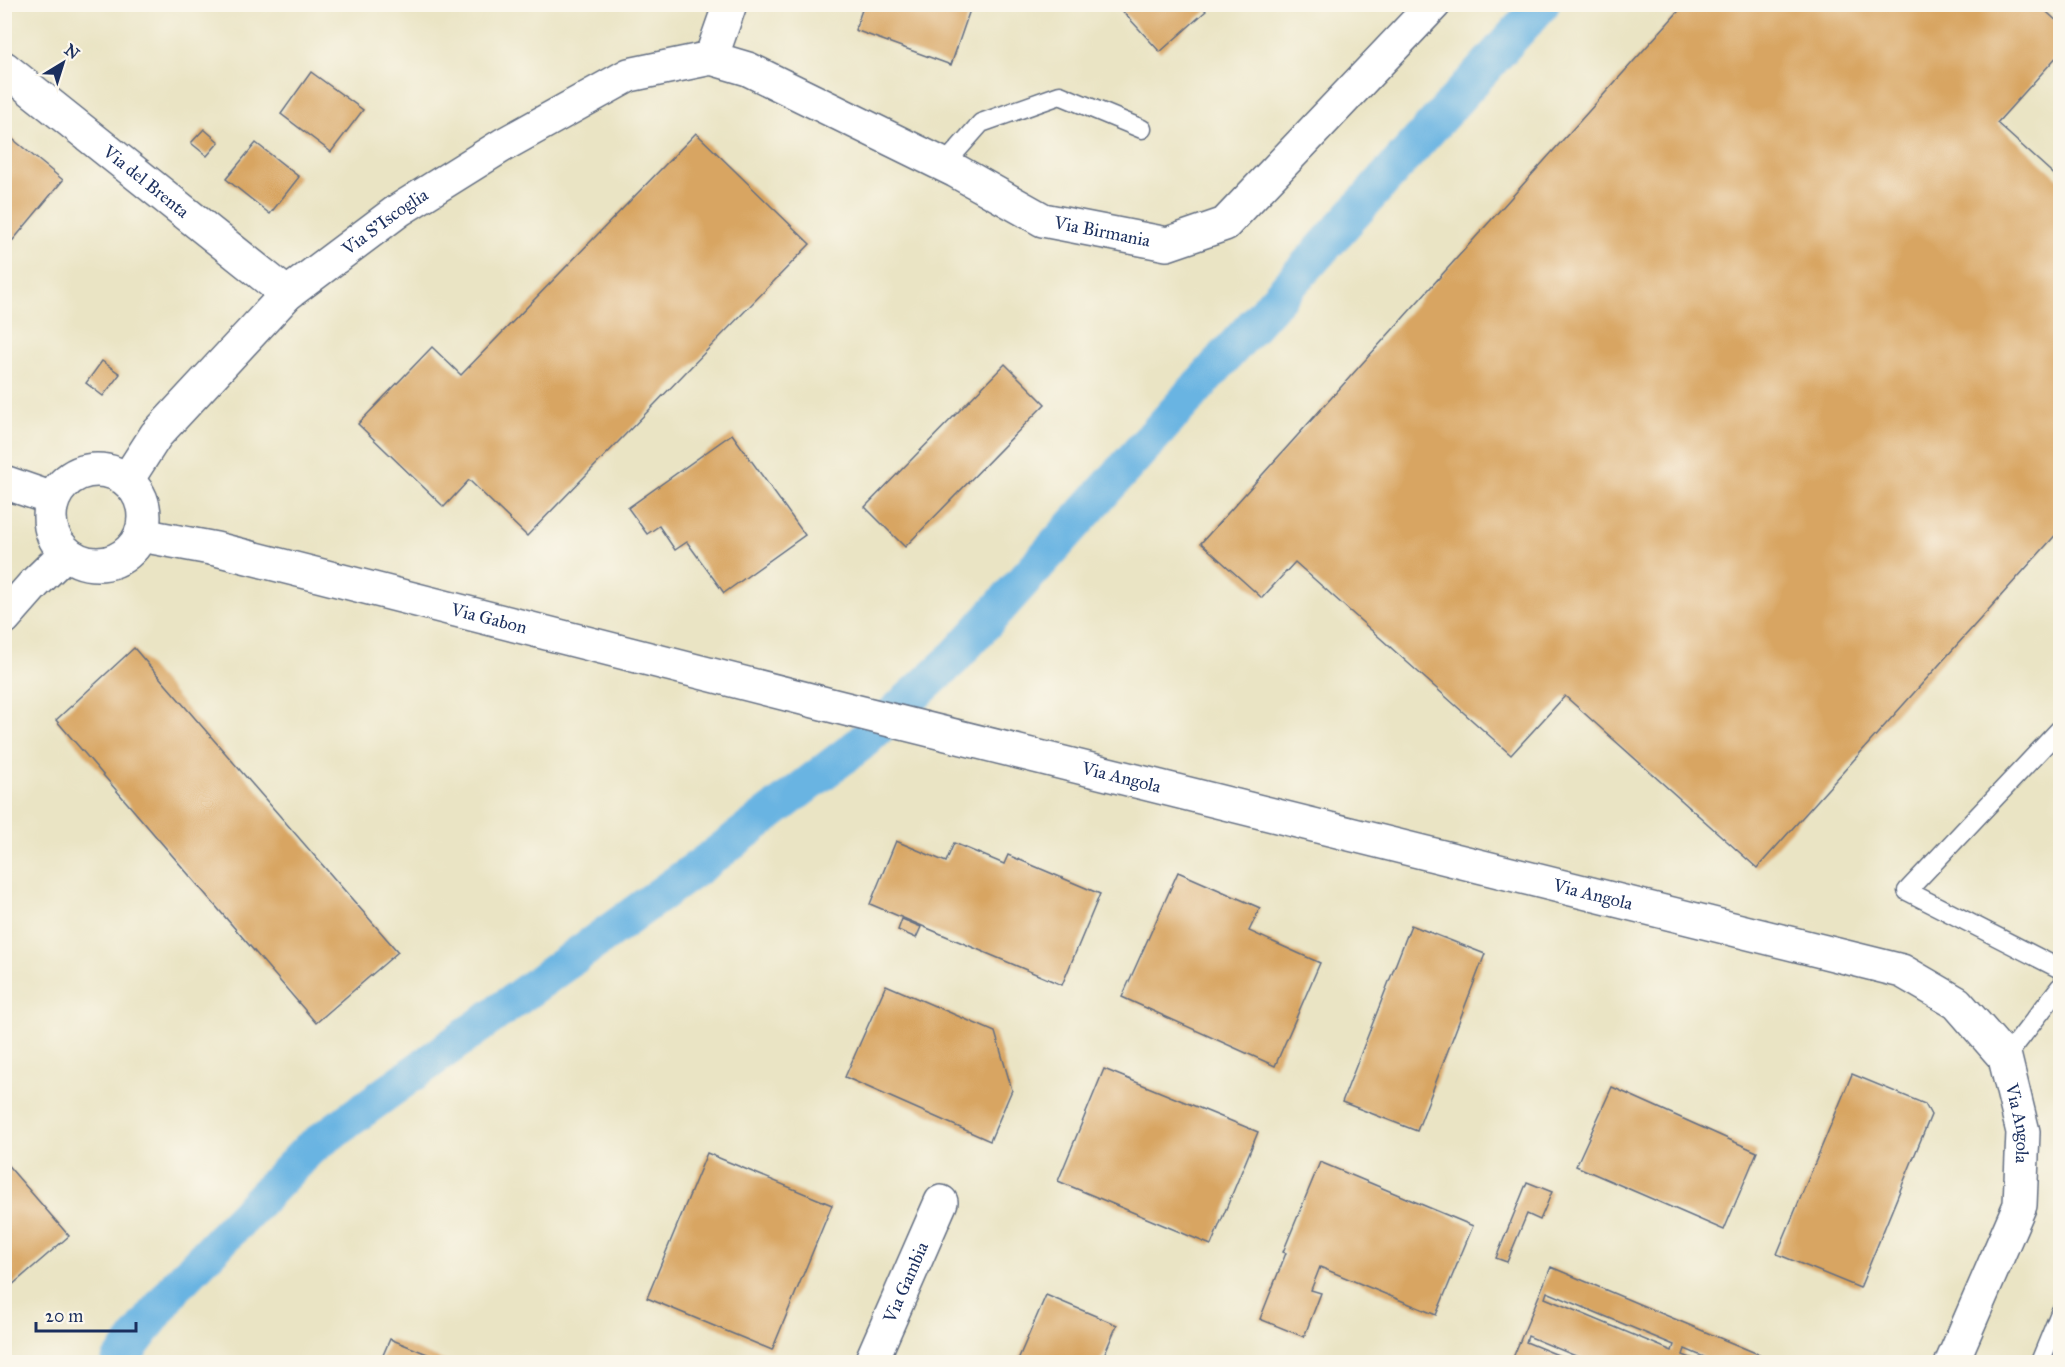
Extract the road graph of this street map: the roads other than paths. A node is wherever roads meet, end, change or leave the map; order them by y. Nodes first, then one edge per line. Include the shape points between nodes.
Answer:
1 (730, 4) edge
2 (1434, 4) edge
3 (711, 58) junction
4 (4, 68) edge
5 (1142, 129) dead end
6 (944, 165) junction
7 (287, 294) junction
8 (127, 480) junction
9 (4, 482) edge
10 (53, 499) junction
11 (141, 535) junction
12 (66, 553) junction
13 (4, 618) edge
14 (838, 707) joint
15 (2061, 729) edge
16 (2061, 969) edge
17 (2061, 987) edge
18 (2005, 1058) junction
19 (941, 1202) dead end
20 (2061, 1313) edge
21 (871, 1362) edge
22 (1952, 1362) edge
23 (2040, 1362) edge

1 - 3 street
2 - 6 street, Via Birmania via 1225,224 1167,244 1043,220
3 - 6 street, Via Birmania via 748,69
3 - 7 street, Via S'Iscoglia via 629,75 503,145 399,210
4 - 7 street, Via del Brenta
5 - 6 lane via 1060,95 981,123
7 - 8 street, Via S'Iscoglia via 156,435
8 - 10 street via 100,469 85,471 60,486
8 - 11 street via 142,505
9 - 10 street
10 - 12 street via 51,528
11 - 12 street via 122,557 108,562 93,564
11 - 14 street, Via Gabon via 227,552
12 - 13 street
14 - 18 street, Via Angola via 1902,971 1957,1003
15 - 16 lane via 1906,891
17 - 18 lane
18 - 22 street, Via Angola via 2024,1132 2020,1205
19 - 21 street, Via Gambia
20 - 23 lane

